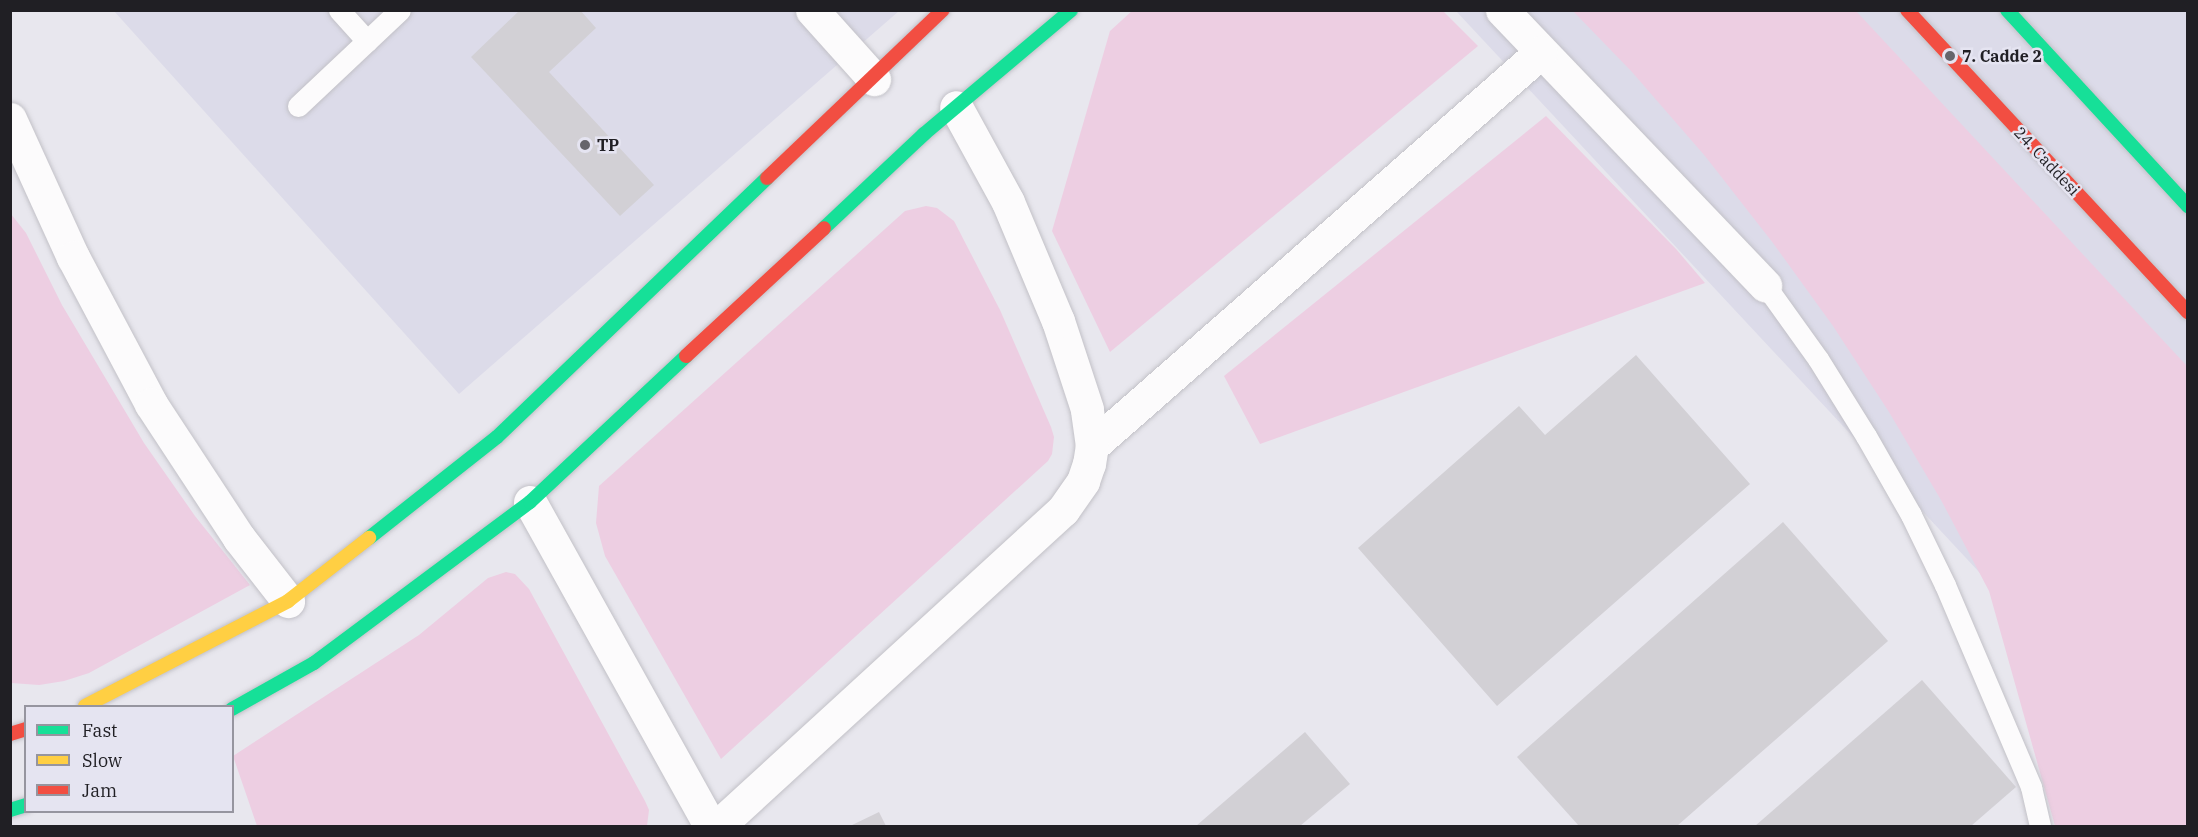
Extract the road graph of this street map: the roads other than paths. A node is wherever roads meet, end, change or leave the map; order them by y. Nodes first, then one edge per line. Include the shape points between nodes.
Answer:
1 (339, 10) edge
2 (400, 10) edge
3 (812, 10) edge
4 (944, 10) edge
5 (1071, 10) edge
6 (1502, 10) edge
7 (1907, 10) edge
8 (2007, 10) edge
9 (367, 41) junction
10 (1541, 52) junction
11 (874, 79) junction
12 (298, 105) dead end
13 (956, 107) junction
14 (10, 119) edge
15 (2187, 206) edge
16 (1765, 285) joint
17 (2187, 312) edge
18 (1092, 446) junction
19 (530, 502) junction
20 (288, 602) junction
21 (88, 705) edge
22 (234, 708) edge
23 (710, 826) edge
24 (718, 826) edge
25 (2040, 826) edge

1 - 9 lane
2 - 9 lane
3 - 11 street
4 - 11 street
5 - 13 street
6 - 10 street
7 - 17 street, 24. Caddesi
8 - 15 street
9 - 12 lane
10 - 16 street
10 - 18 street
11 - 20 street via 497,437
13 - 18 street via 1008,202 1030,252 1088,409
13 - 19 street
14 - 20 street via 73,257 151,404 233,528
16 - 25 lane via 1830,378 1911,514 2026,776
18 - 24 street via 1083,481 1063,510
19 - 22 street via 314,663
19 - 23 street
20 - 21 street

